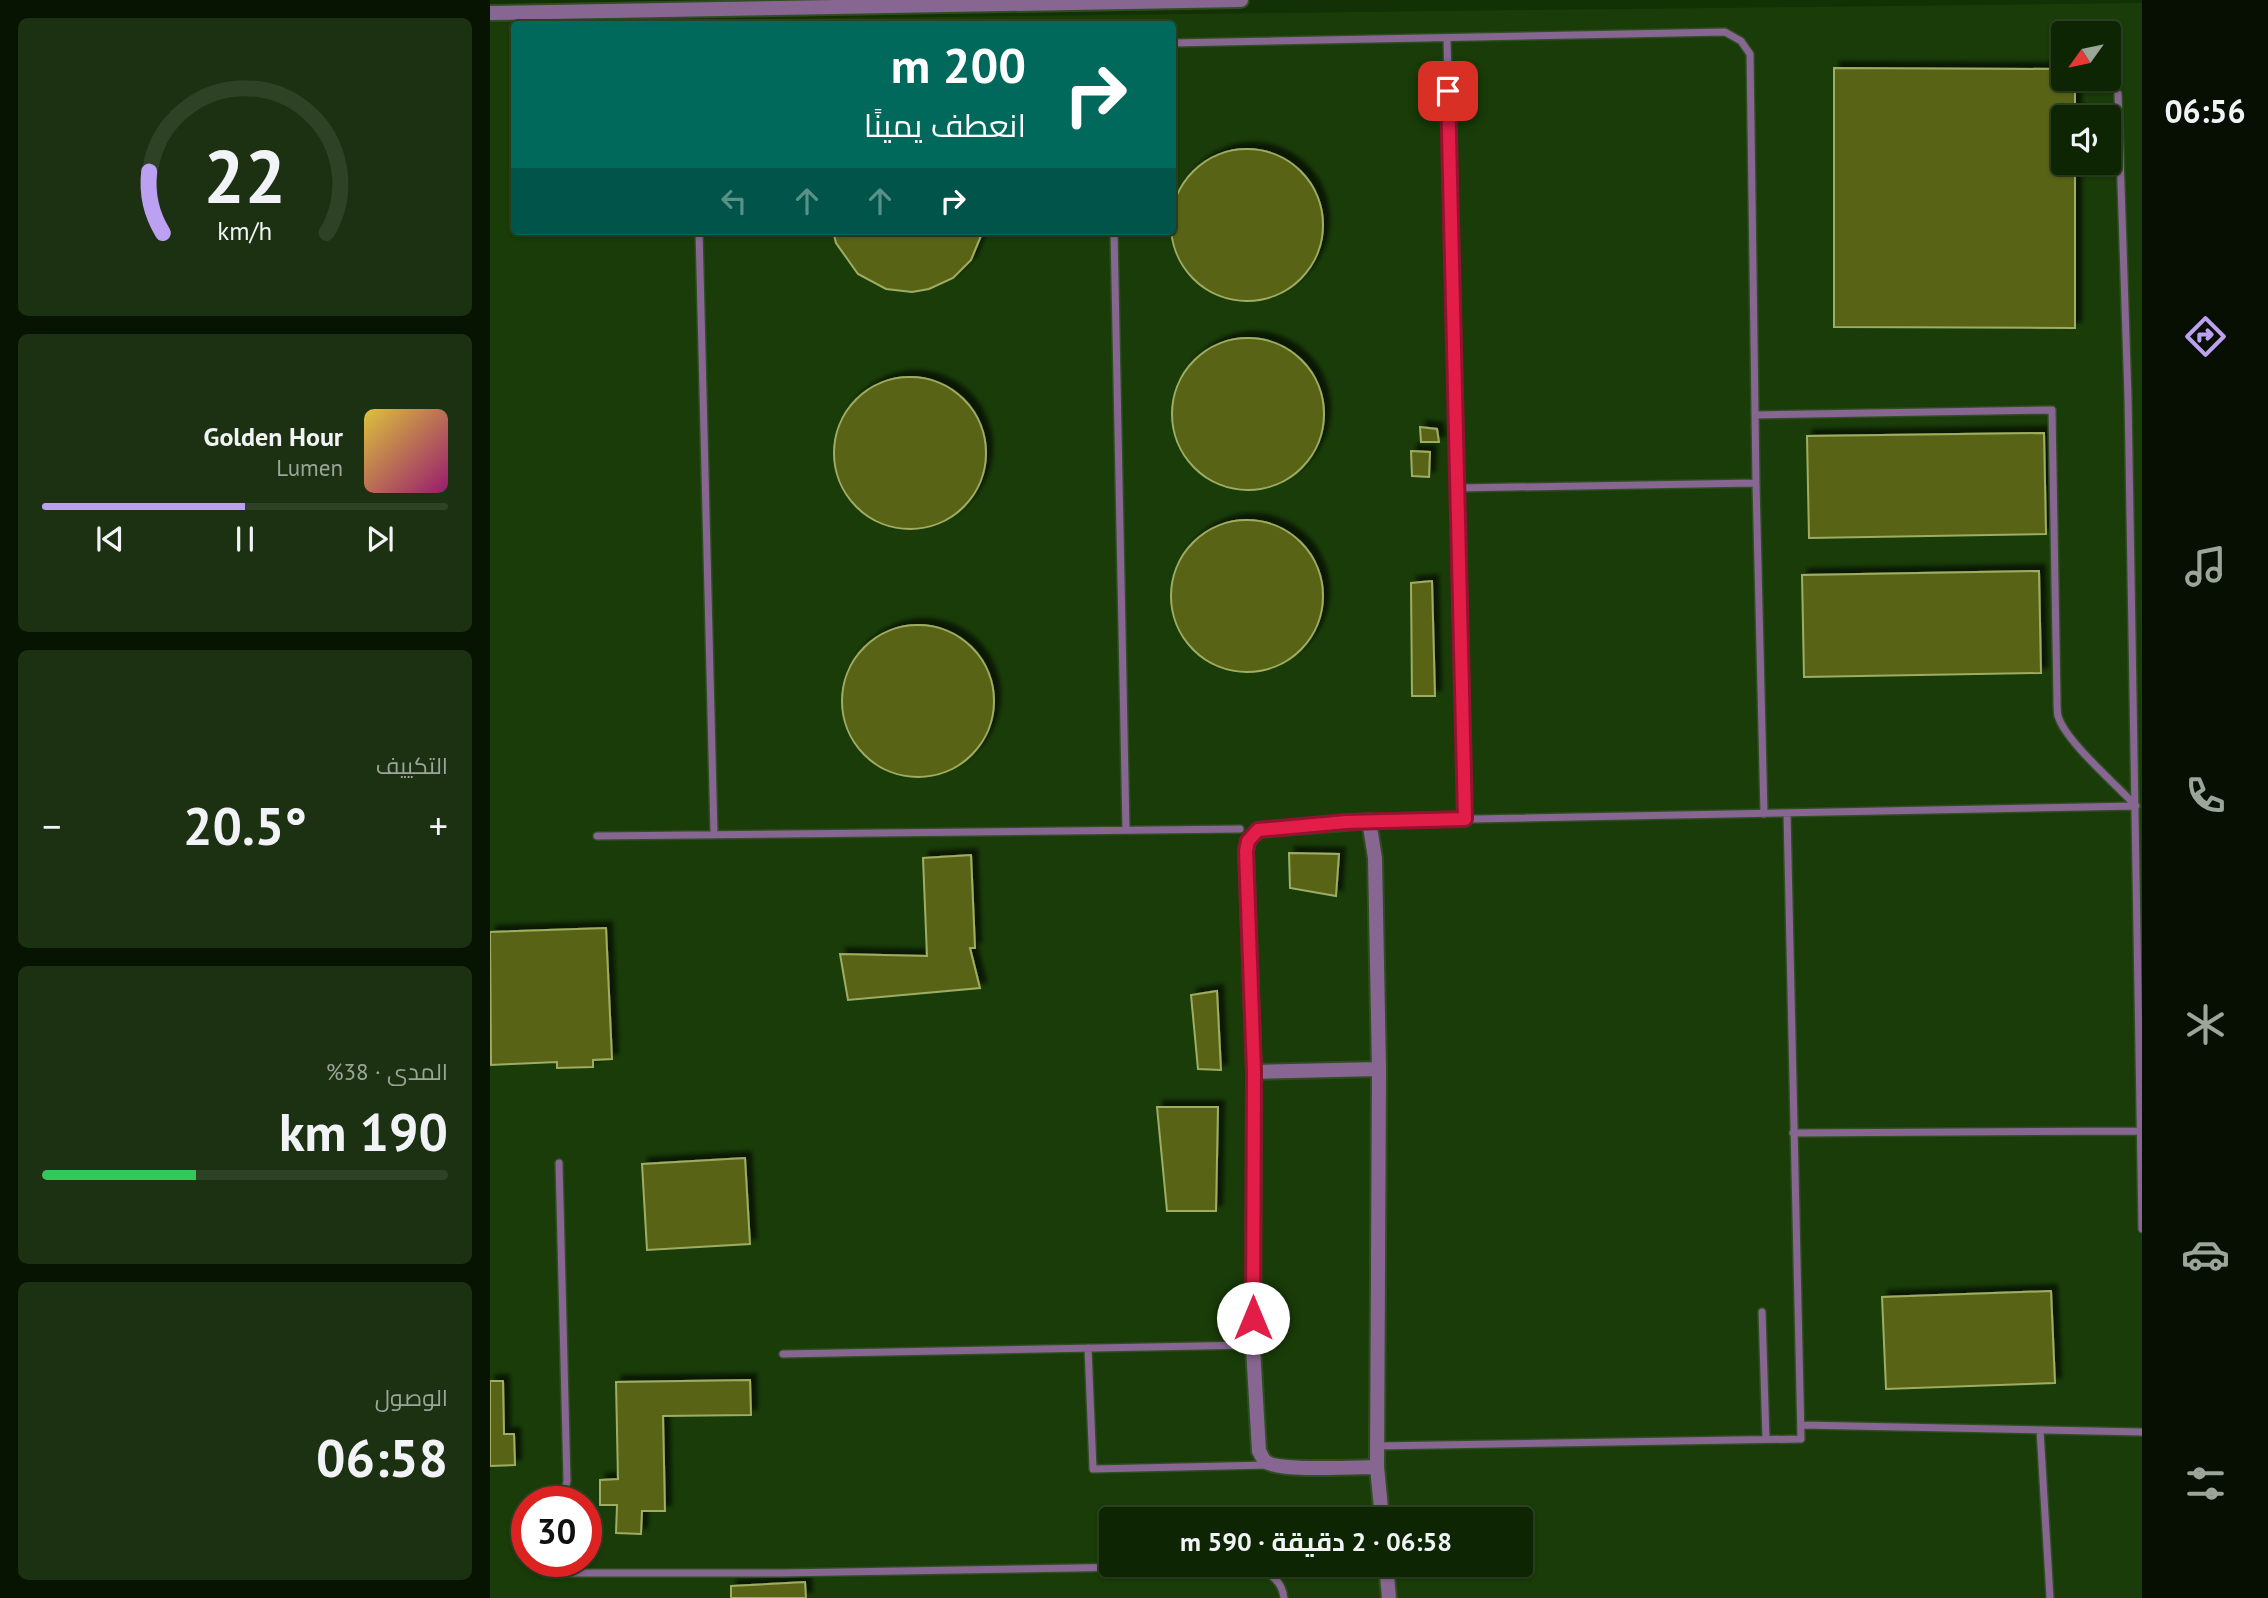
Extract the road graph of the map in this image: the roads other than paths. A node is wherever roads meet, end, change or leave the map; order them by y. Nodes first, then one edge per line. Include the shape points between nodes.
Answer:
1 (1241, 0) edge
2 (490, 13) edge
3 (1447, 38) junction
4 (1176, 43) edge
5 (2118, 94) dead end
6 (699, 235) edge
7 (1114, 235) edge
8 (1755, 415) junction
9 (1756, 483) junction
10 (1458, 488) junction
11 (2136, 806) junction
12 (1787, 813) junction
13 (1764, 814) junction
14 (1465, 819) junction
15 (1369, 821) junction
16 (1240, 829) dead end
17 (1126, 830) junction
18 (714, 834) junction
19 (597, 836) dead end
20 (1378, 1069) junction
21 (1254, 1072) junction
22 (2140, 1130) junction
23 (1793, 1133) junction
24 (559, 1163) dead end
25 (2142, 1229) edge
26 (1762, 1312) dead end
27 (1253, 1345) junction
28 (1088, 1348) junction
29 (783, 1354) dead end
30 (1801, 1425) junction
31 (2040, 1430) junction
32 (2142, 1432) edge
33 (1766, 1439) junction
34 (1377, 1446) junction
35 (1274, 1465) junction
36 (1377, 1467) junction
37 (566, 1486) edge
38 (1381, 1507) edge
39 (602, 1573) edge
40 (1387, 1577) edge
41 (1283, 1598) edge
42 (1389, 1598) edge
43 (2050, 1598) edge

1 - 2 street
3 - 4 lane
3 - 8 lane via 1725,32 1741,41 1750,54
3 - 10 lane
5 - 11 lane
6 - 18 lane
7 - 17 lane
8 - 9 lane
8 - 11 lane via 2052,410 2059,717 2067,733
9 - 10 lane
9 - 13 lane
10 - 14 lane
11 - 12 lane
11 - 22 lane
12 - 13 lane
12 - 23 lane
13 - 14 lane
14 - 15 lane
15 - 20 street via 1375,858
15 - 21 street via 1258,830 1248,841
16 - 17 lane
17 - 18 lane
18 - 19 lane
20 - 21 street
20 - 34 street
21 - 27 street
22 - 23 lane
22 - 25 lane
23 - 30 lane
24 - 37 lane
26 - 33 lane
27 - 28 lane
27 - 35 street via 1259,1451
28 - 29 lane
28 - 35 lane via 1093,1469
30 - 31 lane
30 - 33 lane via 1801,1439
31 - 32 lane
31 - 43 lane
33 - 34 lane
34 - 36 street
35 - 36 street
36 - 38 street
39 - 41 lane via 1253,1565 1271,1574
40 - 42 street

